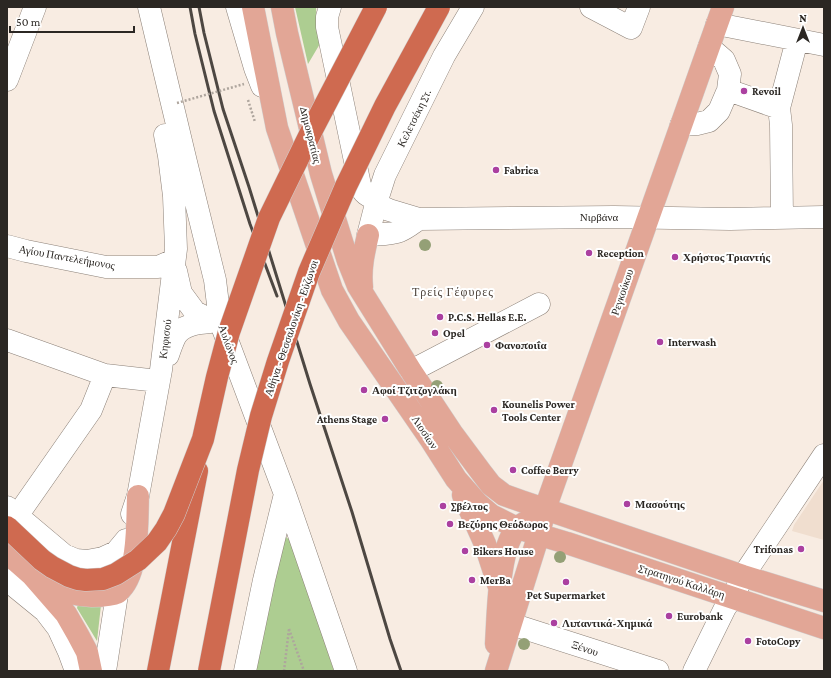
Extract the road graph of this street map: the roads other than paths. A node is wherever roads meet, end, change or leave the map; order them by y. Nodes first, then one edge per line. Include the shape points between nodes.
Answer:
1 (35, 7) edge
2 (134, 7) edge
3 (149, 7) edge
4 (236, 7) edge
5 (253, 7) edge
6 (282, 7) edge
7 (330, 7) edge
8 (376, 7) edge
9 (439, 7) edge
10 (473, 7) edge
11 (591, 7) edge
12 (639, 7) edge
13 (720, 15) edge
14 (797, 40) junction
15 (824, 45) edge
16 (709, 47) junction
17 (7, 80) edge
18 (728, 90) junction
19 (779, 108) junction
20 (681, 125) junction
21 (277, 128) junction
22 (377, 202) junction
23 (648, 217) junction
24 (824, 217) edge
25 (782, 218) junction
26 (419, 219) junction
27 (368, 235) junction
28 (7, 246) edge
29 (174, 260) junction
30 (348, 261) joint
31 (362, 292) junction
32 (539, 304) dead end
33 (220, 322) junction
34 (7, 340) edge
35 (411, 371) junction
36 (105, 376) junction
37 (160, 376) junction
38 (203, 439) junction
39 (824, 455) edge
40 (456, 479) junction
41 (285, 494) junction
42 (138, 496) junction
43 (545, 509) junction
44 (10, 517) edge
45 (517, 528) junction
46 (539, 534) junction
47 (126, 540) junction
48 (7, 553) edge
49 (32, 575) junction
50 (743, 576) junction
51 (7, 580) edge
52 (500, 589) junction
53 (117, 593) junction
54 (732, 598) junction
55 (824, 601) edge
56 (511, 624) junction
57 (824, 628) edge
58 (76, 671) edge
59 (91, 671) edge
60 (105, 671) edge
61 (158, 671) edge
62 (209, 671) edge
63 (245, 671) edge
64 (346, 671) edge
65 (493, 671) edge
66 (496, 671) edge
67 (658, 671) edge
68 (694, 671) edge

1 - 17 street
2 - 29 street, Κηφισού via 169,156 174,196
3 - 33 street, Αυλώνος via 215,280
4 - 21 street
5 - 21 main road
6 - 30 main road, Δημοκρατίας via 321,174
7 - 22 street, Νιρβάνα via 327,27 360,185 365,194
8 - 38 highway, bridge via 269,218 227,340
9 - 62 highway, Αθήνα - Θεσσαλονίκη - Εύζωνοι, bridge via 385,106 346,186 309,272 278,361 248,470
10 - 22 street, Κελετσέκη Στ. via 441,63 385,175
11 - 12 street via 631,28
13 - 14 street
13 - 16 main road, Ρεγκούκου
14 - 15 street
14 - 19 street
16 - 18 street via 724,60 730,74
16 - 20 main road, Ρεγκούκου
18 - 19 street
18 - 20 street via 719,111 708,121
19 - 25 street
20 - 23 main road, Ρεγκούκου
21 - 40 main road, Λιοσίων via 332,290 349,321
22 - 26 street, Νιρβάνα via 385,209
22 - 27 street, Κελετσέκη Στ.
23 - 25 street, Νιρβάνα
23 - 26 street, Νιρβάνα
23 - 43 main road, Ρεγκούκου
24 - 25 street, Νιρβάνα
26 - 27 street via 398,232
27 - 31 main road via 362,262
28 - 29 street, Αγίου Παντελεήμονος via 106,267 158,267
29 - 33 street via 183,298 195,312
29 - 37 street, Κηφισού
30 - 31 main road, Λιοσίων
31 - 35 main road, Λιοσίων
32 - 35 street
33 - 37 street via 193,325 180,331
33 - 41 street, Αυλώνος
34 - 36 street
35 - 43 main road, Λιοσίων via 452,433 491,485 504,494
36 - 37 street
36 - 44 street via 91,410
37 - 42 street, Κηφισού
38 - 44 highway, bridge via 166,529 145,555 111,577 86,580 62,573 42,560
38 - 61 highway, bridge
39 - 50 street
40 - 45 main road, Λιοσίων via 491,516
40 - 52 main road via 485,544
41 - 63 street
41 - 64 street, Αυλώνος
42 - 47 street, Κηφισού
42 - 53 main road via 134,558 130,575
43 - 45 main road
43 - 46 main road
43 - 50 main road
44 - 47 street via 64,555 76,560 103,558 116,552
45 - 46 main road
45 - 52 main road via 504,558
46 - 54 main road, Στρατηγού Καλλάρη
46 - 56 main road
47 - 53 street, Κηφισού
48 - 49 main road
49 - 53 main road via 48,586 84,596
49 - 59 main road via 66,614 87,652
50 - 54 street
50 - 55 main road
51 - 58 street via 45,611 58,628
52 - 65 main road
53 - 60 street, Κηφισού
54 - 57 main road, Στρατηγού Καλλάρη
54 - 68 street
56 - 66 main road
56 - 67 street, Ξένου

